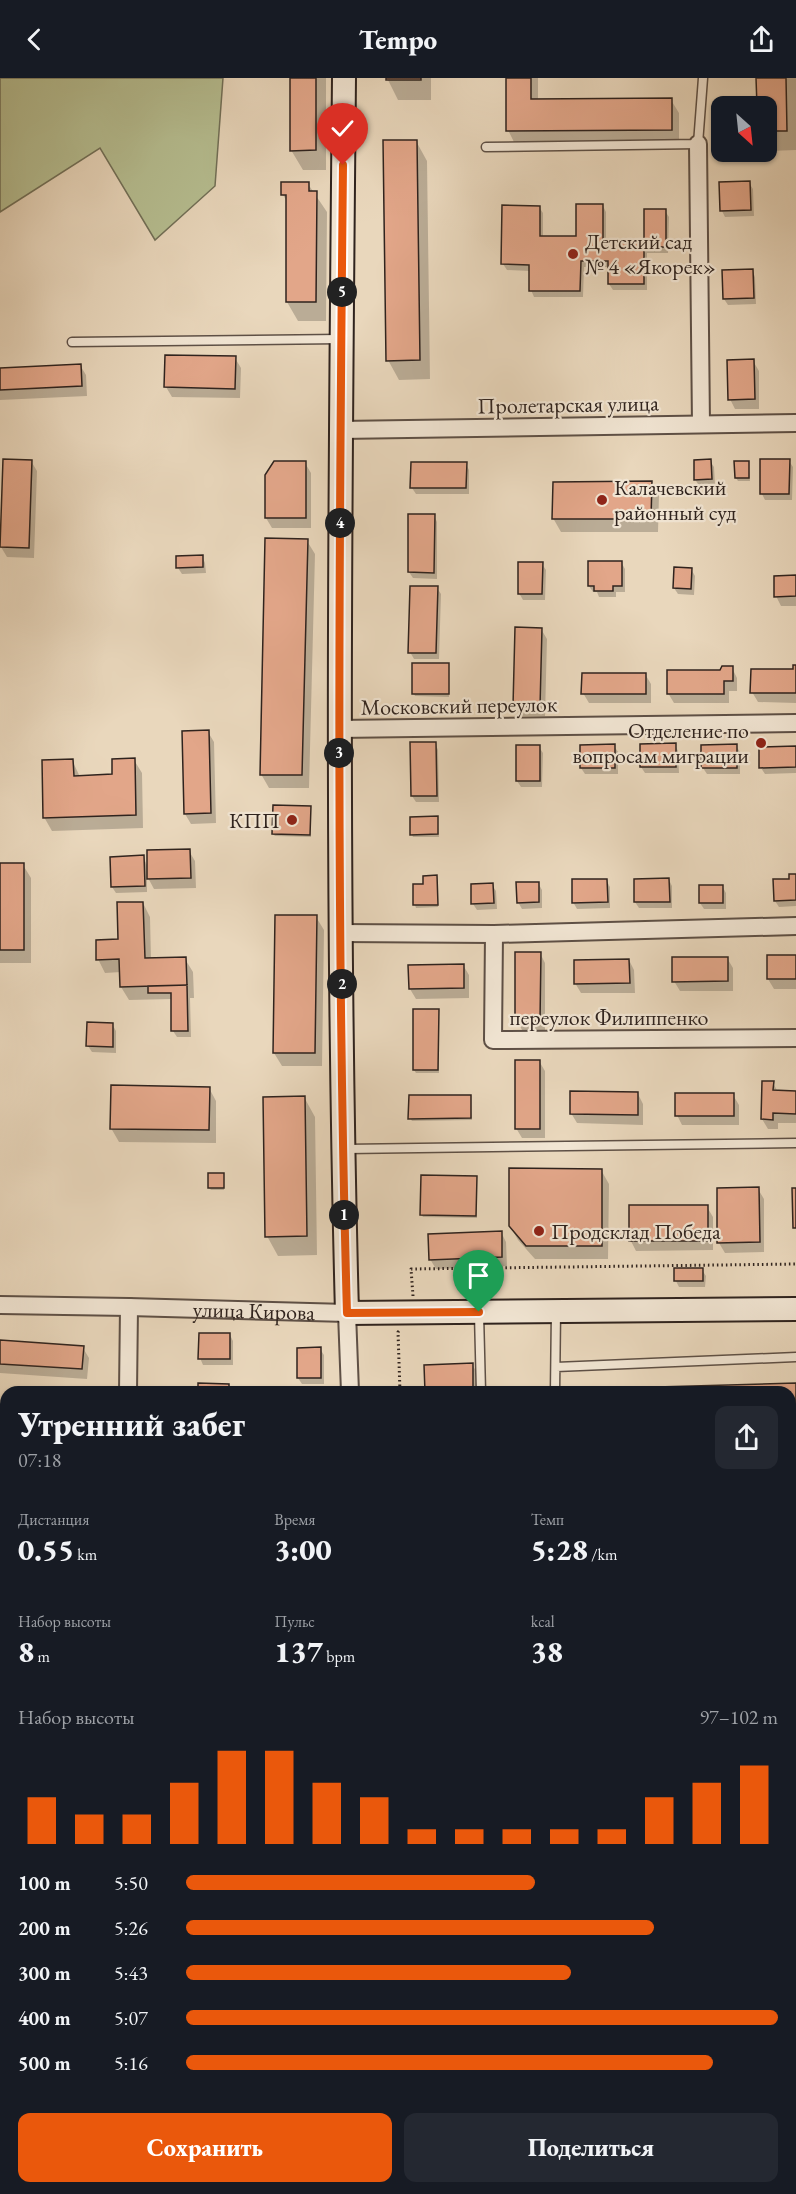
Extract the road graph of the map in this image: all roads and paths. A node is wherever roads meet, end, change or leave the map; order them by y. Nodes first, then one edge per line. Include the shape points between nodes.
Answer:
1 (344, 78) edge
2 (703, 78) edge
3 (698, 144) junction
4 (486, 147) dead end
5 (341, 339) junction
6 (72, 342) dead end
7 (796, 423) edge
8 (701, 424) junction
9 (340, 429) junction
10 (796, 723) edge
11 (338, 729) junction
12 (796, 926) edge
13 (341, 933) junction
14 (494, 934) junction
15 (796, 1038) edge
16 (796, 1143) edge
17 (343, 1149) junction
18 (796, 1264) edge
19 (0, 1305) edge
20 (129, 1307) junction
21 (796, 1309) edge
22 (556, 1311) junction
23 (479, 1312) junction
24 (347, 1313) junction
25 (414, 1313) junction
26 (796, 1357) edge
27 (555, 1367) junction
28 (128, 1386) edge
29 (350, 1386) edge
30 (400, 1386) edge
31 (482, 1386) edge
32 (555, 1386) edge

1 - 5 street
2 - 3 lane
3 - 4 lane
3 - 8 street
5 - 6 lane
5 - 9 street
7 - 8 street, Пролетарская улица
8 - 9 street, Пролетарская улица
9 - 11 street
10 - 11 street, Московский переулок
11 - 13 street
12 - 14 street
13 - 14 street
13 - 17 street
14 - 15 street, переулок Филиппенко via 493,1040
16 - 17 lane
17 - 24 street
18 - 25 path via 411,1269
19 - 20 street, улица Кирова
20 - 24 street, улица Кирова
20 - 28 street
21 - 22 street, улица Кирова
22 - 23 street, улица Кирова
22 - 27 lane
23 - 25 street, улица Кирова
23 - 31 lane
24 - 25 street, улица Кирова
24 - 29 street
25 - 30 path via 414,1320 398,1332
26 - 27 lane
27 - 32 lane

